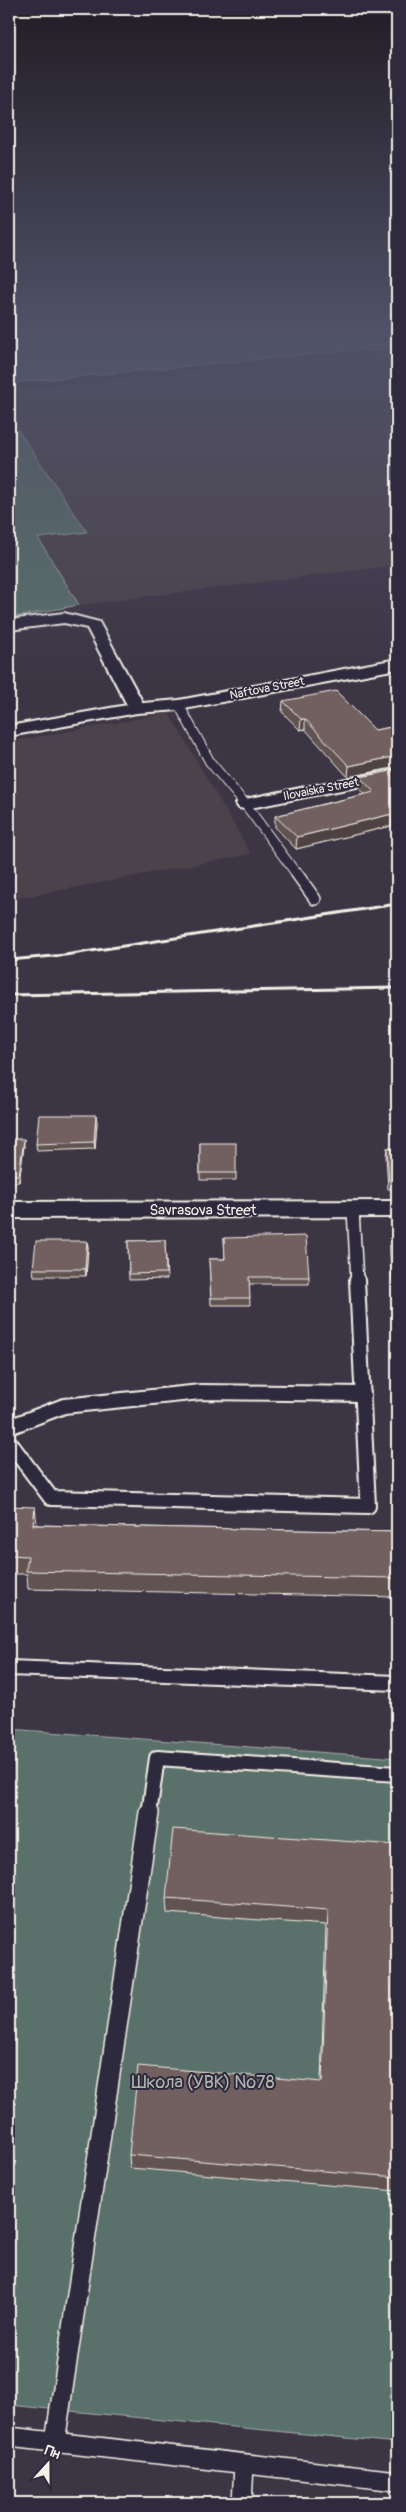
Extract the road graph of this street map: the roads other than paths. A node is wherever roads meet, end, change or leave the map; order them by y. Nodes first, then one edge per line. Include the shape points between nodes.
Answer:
1 (9, 625) edge
2 (397, 664) edge
3 (179, 705) junction
4 (137, 708) junction
5 (9, 730) edge
6 (397, 774) edge
7 (245, 804) junction
8 (315, 899) dead end
9 (397, 1209) edge
10 (9, 1210) edge
11 (353, 1210) junction
12 (363, 1394) junction
13 (9, 1427) edge
14 (9, 1442) edge
15 (9, 1668) edge
16 (397, 1682) edge
17 (397, 1774) edge
18 (9, 2437) edge
19 (55, 2442) junction
20 (244, 2465) junction
21 (397, 2481) edge
22 (242, 2503) edge

1 - 4 street via 64,618 93,625
2 - 3 street, Naftova Street
3 - 4 street, Naftova Street
3 - 7 lane via 210,762
4 - 5 street, Naftova Street
6 - 7 street, Ilovaiska Street
7 - 8 lane
9 - 11 street, Savrasova Street
10 - 11 street, Savrasova Street
11 - 12 lane
12 - 13 lane via 201,1392 64,1406
12 - 14 lane via 368,1506 51,1498
15 - 16 lane
17 - 19 lane via 157,1758
18 - 19 lane
19 - 20 lane
20 - 21 lane
20 - 22 lane

